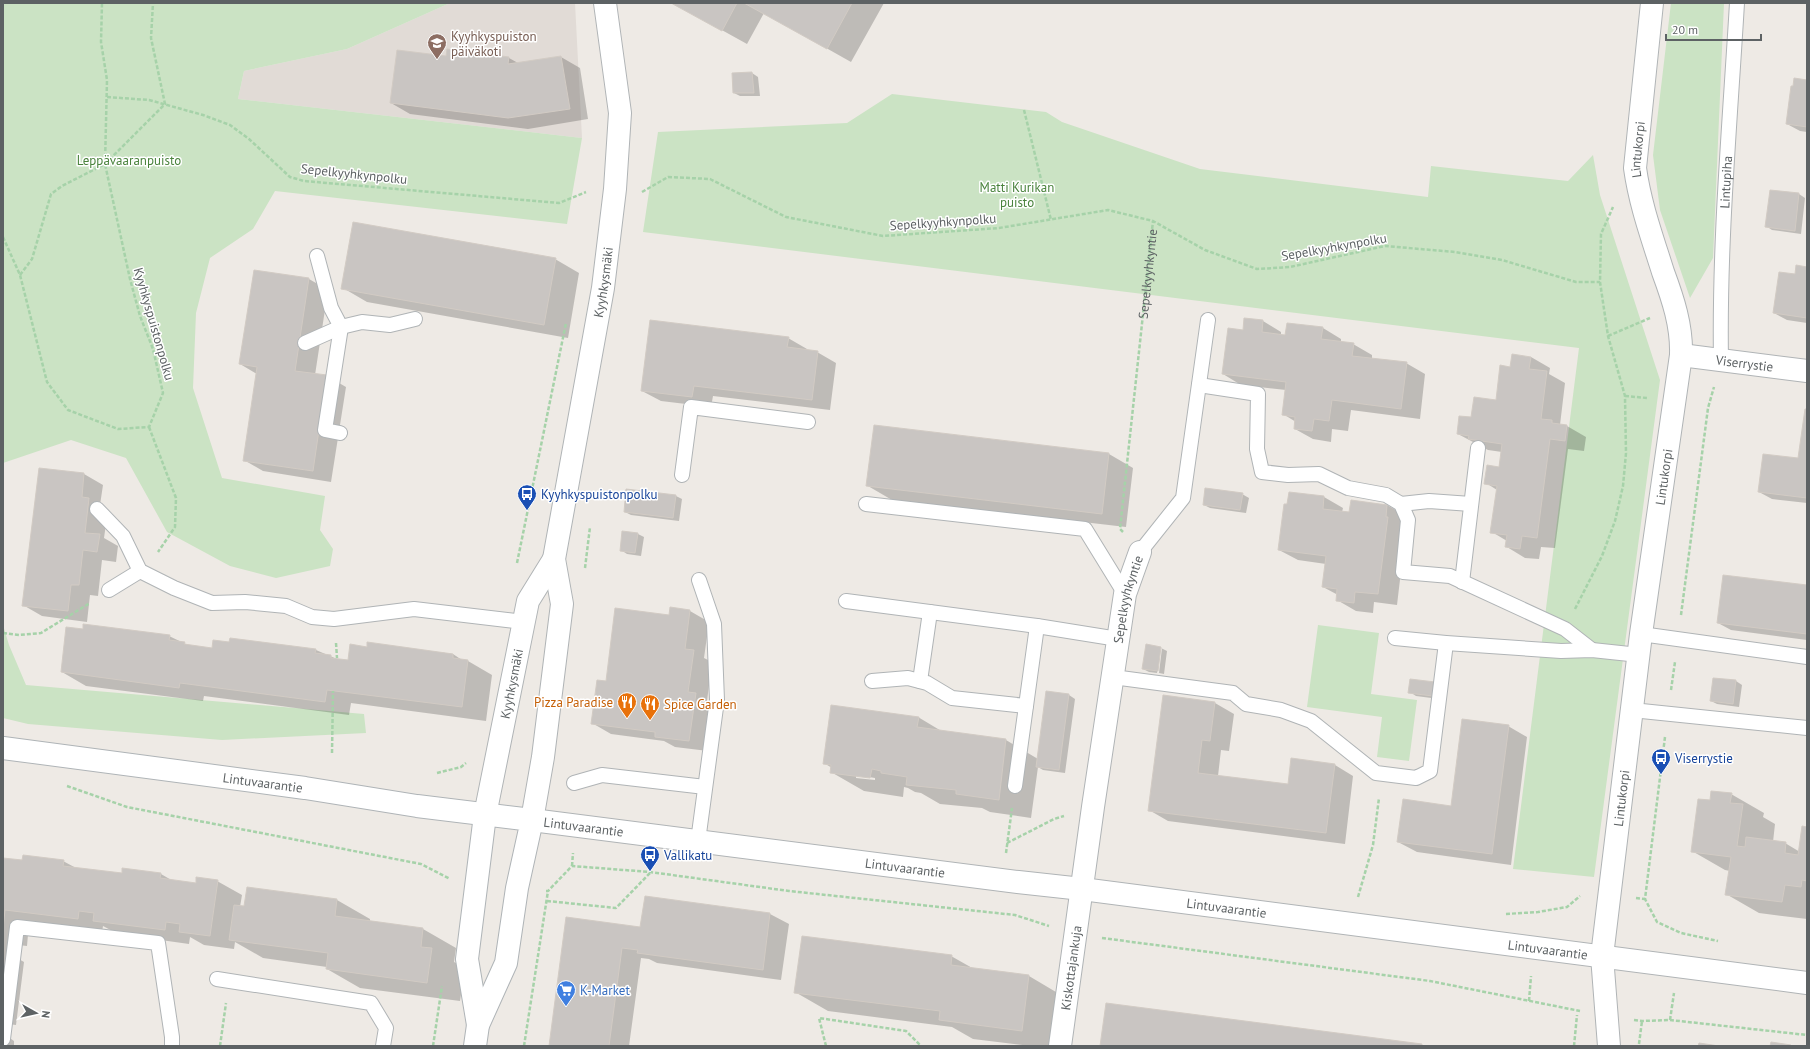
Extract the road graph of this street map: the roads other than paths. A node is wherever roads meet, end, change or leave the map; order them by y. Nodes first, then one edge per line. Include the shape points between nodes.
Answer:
1 (606, 3) edge
2 (1652, 3) edge
3 (1737, 3) edge
4 (317, 256) dead end
5 (415, 319) dead end
6 (1208, 320) dead end
7 (341, 327) junction
8 (306, 343) dead end
9 (1681, 355) junction
10 (1721, 361) junction
11 (1807, 371) edge
12 (1199, 385) junction
13 (808, 422) dead end
14 (340, 434) dead end
15 (1478, 448) dead end
16 (682, 475) dead end
17 (866, 504) dead end
18 (1401, 504) junction
19 (1471, 504) junction
20 (97, 509) dead end
21 (1140, 552) joint
22 (554, 559) junction
23 (140, 571) junction
24 (699, 580) dead end
25 (1462, 582) junction
26 (109, 590) road end
27 (1125, 594) junction
28 (846, 601) dead end
29 (930, 612) junction
30 (524, 622) junction
31 (1037, 626) junction
32 (1395, 638) dead end
33 (1118, 639) junction
34 (1446, 643) junction
35 (1640, 645) junction
36 (1592, 650) junction
37 (1807, 657) edge
38 (1113, 677) junction
39 (872, 681) dead end
40 (920, 681) junction
41 (1026, 706) junction
42 (1632, 710) junction
43 (1807, 728) edge
44 (3, 748) edge
45 (574, 782) dead end
46 (1015, 786) road end
47 (705, 787) junction
48 (485, 815) junction
49 (532, 820) junction
50 (698, 841) junction
51 (1082, 889) junction
52 (1602, 956) junction
53 (223, 980) road end
54 (1807, 984) edge
55 (478, 1025) junction
56 (3, 1039) edge
57 (172, 1046) edge
58 (383, 1046) edge
59 (475, 1046) edge
60 (1060, 1046) edge
61 (1609, 1046) edge

1 - 22 street, Kyyhkysmäki via 620,113 616,190 603,288
2 - 9 street, Lintukorpi via 1635,168 1644,213 1676,311 1682,341
3 - 10 lane, Lintupiha via 1720,290
4 - 7 lane via 331,308
5 - 7 lane via 390,325 362,322
6 - 12 lane
7 - 8 lane
7 - 14 lane via 325,430
9 - 10 street, Viserrystie
9 - 35 street, Lintukorpi
10 - 11 street, Viserrystie
12 - 18 lane via 1258,394 1257,450 1262,472 1288,475 1319,474 1348,488 1386,495
12 - 21 lane via 1183,498
13 - 16 lane via 691,408
15 - 19 lane
17 - 27 lane via 1085,529
18 - 19 lane via 1428,501
18 - 25 lane via 1408,520 1403,572 1450,576
19 - 25 lane
20 - 23 lane via 123,536
21 - 27 street, Sepelkyyhkyntie
22 - 30 street, Kyyhkysmäki via 528,601
22 - 49 street, Kyyhkysmäki via 562,604 543,757
23 - 26 lane
23 - 30 lane via 212,603 245,602 286,606 312,617 334,619 414,609
24 - 47 lane via 714,624 717,700
25 - 36 lane via 1565,629
27 - 33 street, Sepelkyyhkyntie
28 - 29 lane
29 - 31 lane
29 - 40 lane
30 - 48 street, Kyyhkysmäki
31 - 33 lane
31 - 41 lane
32 - 34 lane
33 - 38 street, Sepelkyyhkyntie
34 - 36 lane via 1561,651
34 - 38 lane via 1430,770 1416,778 1376,773 1311,721 1281,710 1246,704 1233,693
35 - 36 lane
35 - 37 lane
35 - 42 street, Lintukorpi
38 - 51 street, Sepelkyyhkyntie
39 - 40 lane via 908,678
40 - 41 lane via 927,682 952,698
41 - 46 lane
42 - 43 lane
42 - 52 street, Lintukorpi
44 - 48 street, Lintuvaarantie via 306,788
45 - 47 lane via 602,775
47 - 50 lane
48 - 49 street, Lintuvaarantie
48 - 55 street via 467,959
49 - 50 street, Lintuvaarantie
49 - 55 street via 517,888 506,963
50 - 51 street, Lintuvaarantie
51 - 52 street, Lintuvaarantie
51 - 60 street, Kiskottajankuja
52 - 54 street, Lintuvaarantie
52 - 61 street, Lintukorpi
53 - 58 lane via 371,1002 386,1028
55 - 59 street
56 - 57 lane via 17,927 158,943

